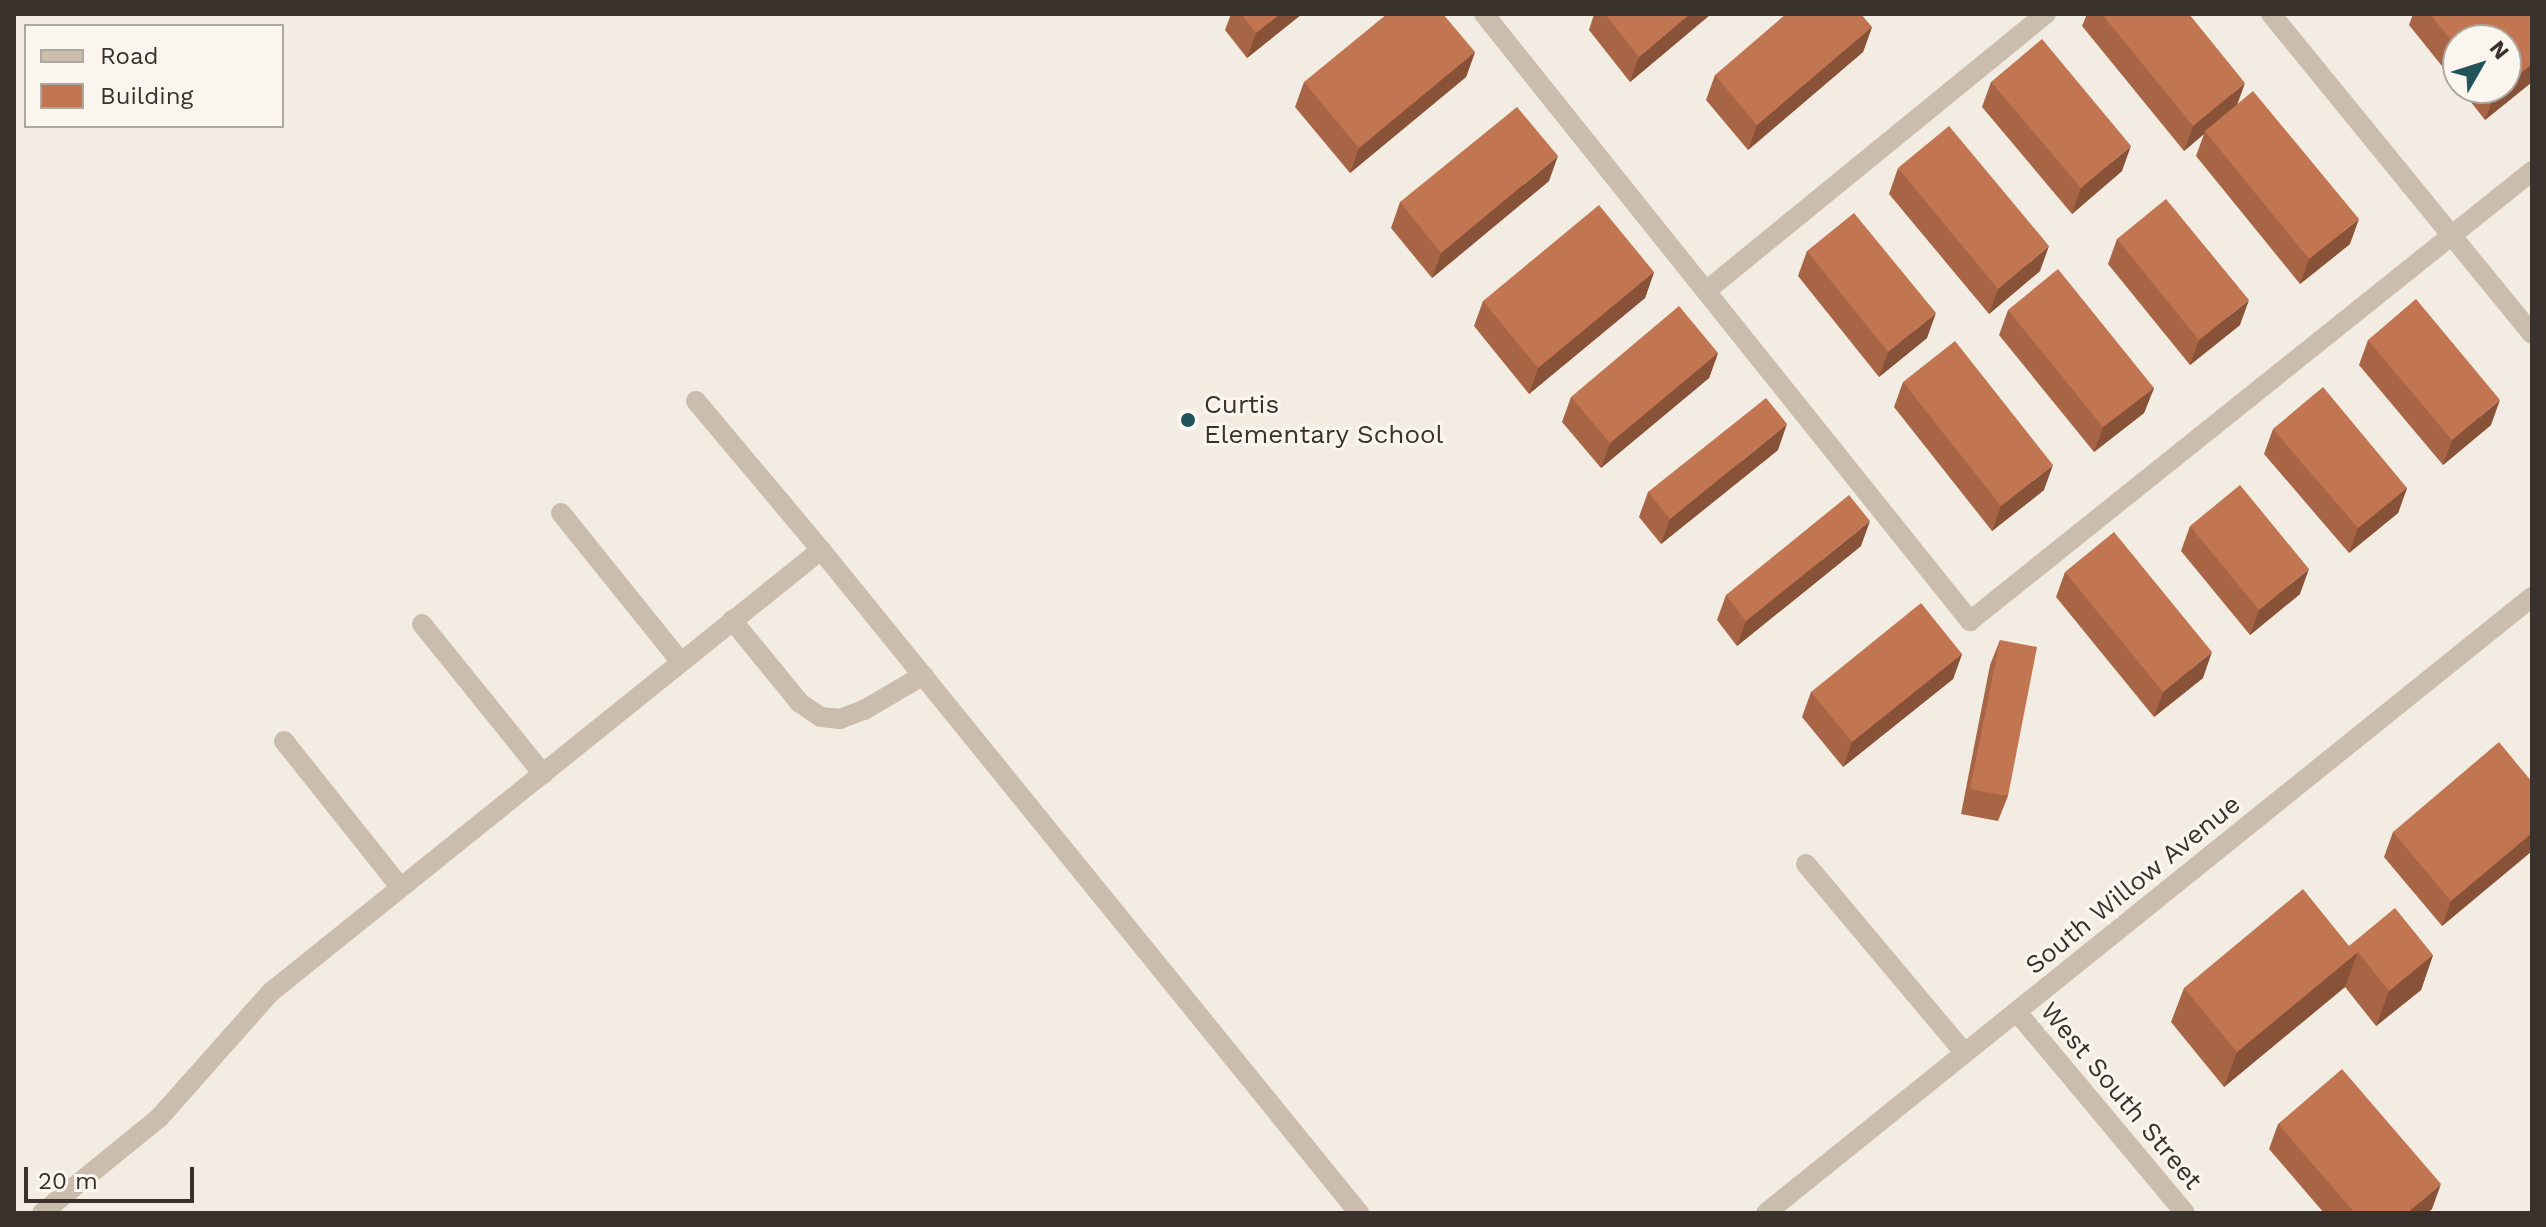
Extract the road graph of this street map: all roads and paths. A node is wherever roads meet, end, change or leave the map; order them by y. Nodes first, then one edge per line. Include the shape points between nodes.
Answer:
1 (1484, 14) edge
2 (2046, 14) edge
3 (2271, 14) edge
4 (2532, 171) edge
5 (2454, 234) junction
6 (1706, 291) junction
7 (2532, 334) edge
8 (696, 401) dead end
9 (561, 513) dead end
10 (821, 550) junction
11 (2530, 603) edge
12 (732, 620) junction
13 (422, 624) dead end
14 (681, 662) junction
15 (924, 675) junction
16 (284, 741) dead end
17 (543, 774) junction
18 (1806, 864) dead end
19 (400, 887) junction
20 (2017, 1012) junction
21 (1964, 1052) junction
22 (42, 1213) edge
23 (1359, 1213) edge
24 (1766, 1213) edge
25 (2185, 1213) edge

1 - 6 street
2 - 6 street
3 - 5 street
4 - 5 street
5 - 6 street via 1970,621
5 - 7 street
8 - 10 street
9 - 14 street
10 - 12 street
10 - 15 street
11 - 20 street, South Willow Avenue
12 - 14 street
12 - 15 street via 800,703 821,717 840,719 864,710
13 - 17 street
14 - 17 street
15 - 23 street
16 - 19 street
17 - 19 street
18 - 21 street
19 - 22 street via 271,992 159,1118
20 - 21 street, South Willow Avenue
20 - 25 street, West South Street
21 - 24 street, South Willow Avenue

